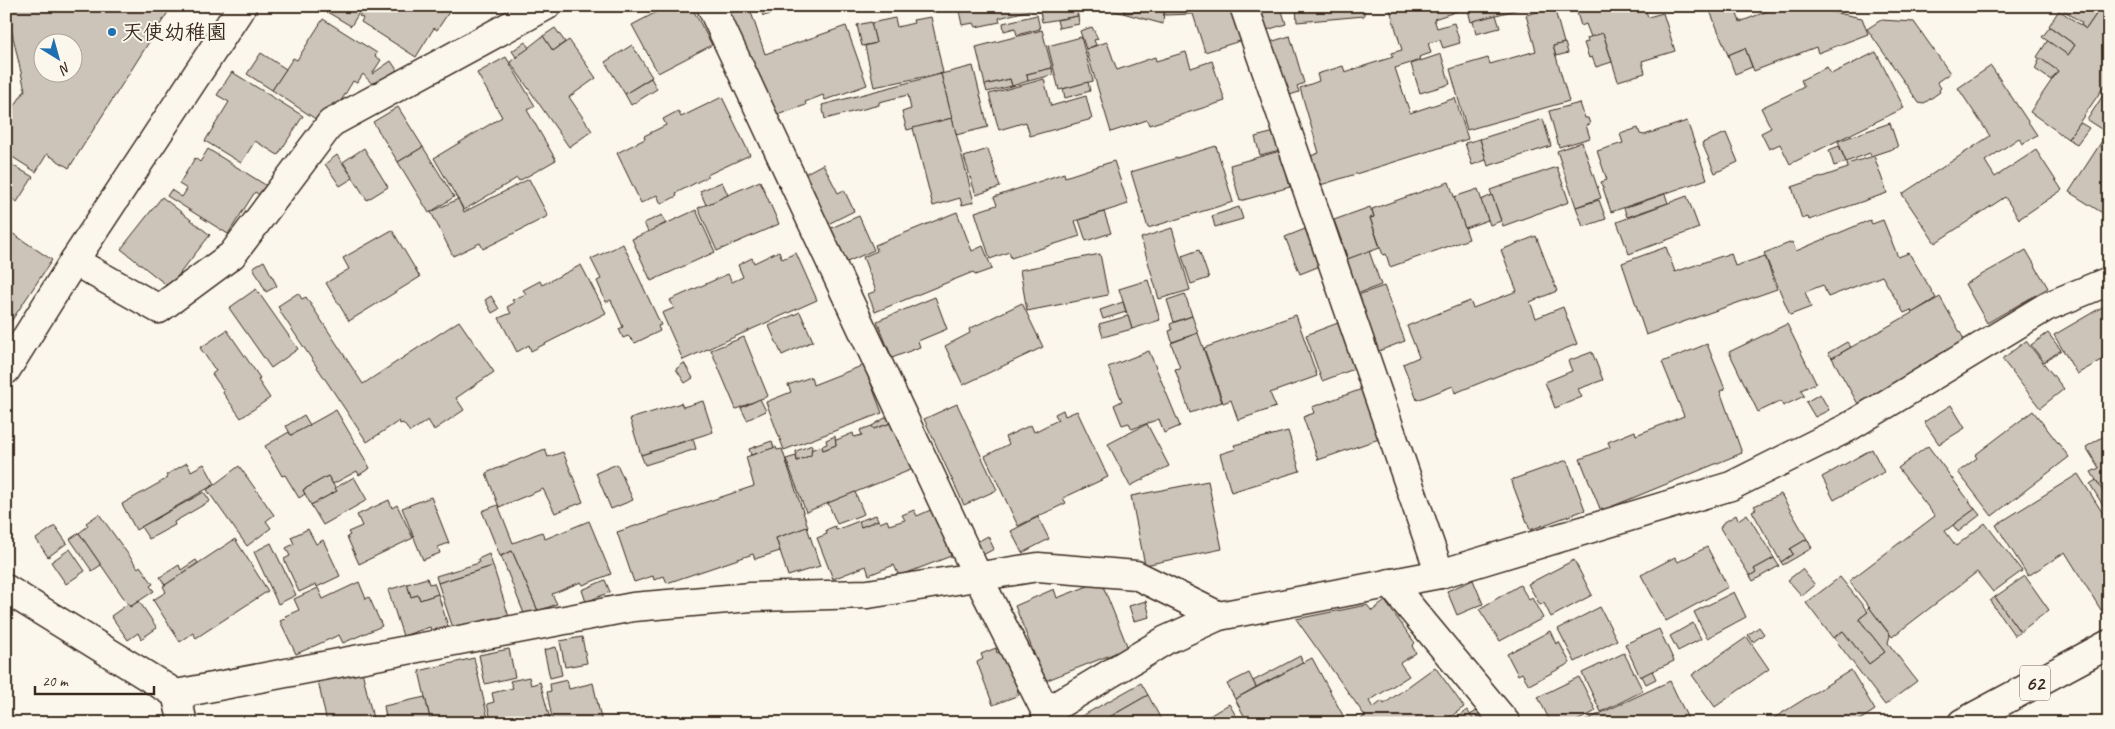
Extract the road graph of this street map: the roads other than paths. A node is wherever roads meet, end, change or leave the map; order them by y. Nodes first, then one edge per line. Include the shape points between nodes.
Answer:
1 (242, 6) edge
2 (546, 6) edge
3 (711, 6) edge
4 (1244, 6) edge
5 (74, 262) junction
6 (2109, 281) edge
7 (6, 370) edge
8 (1440, 574) junction
9 (978, 576) junction
10 (1390, 583) junction
11 (6, 589) edge
12 (1219, 616) junction
13 (2109, 644) edge
14 (176, 694) junction
15 (1048, 717) edge
16 (183, 723) edge
17 (1506, 723) edge
18 (1962, 723) edge

1 - 5 street
2 - 5 street via 330,123 232,255 159,309
3 - 9 street
4 - 8 street
5 - 7 street
6 - 8 street via 2046,308 1847,428 1731,486
8 - 10 street
9 - 12 street via 1038,567 1136,575
9 - 14 street via 868,594 752,597 633,608
9 - 15 street
10 - 12 street
10 - 17 street
11 - 14 street
12 - 15 street via 1166,640
13 - 18 street, 62
14 - 16 street

